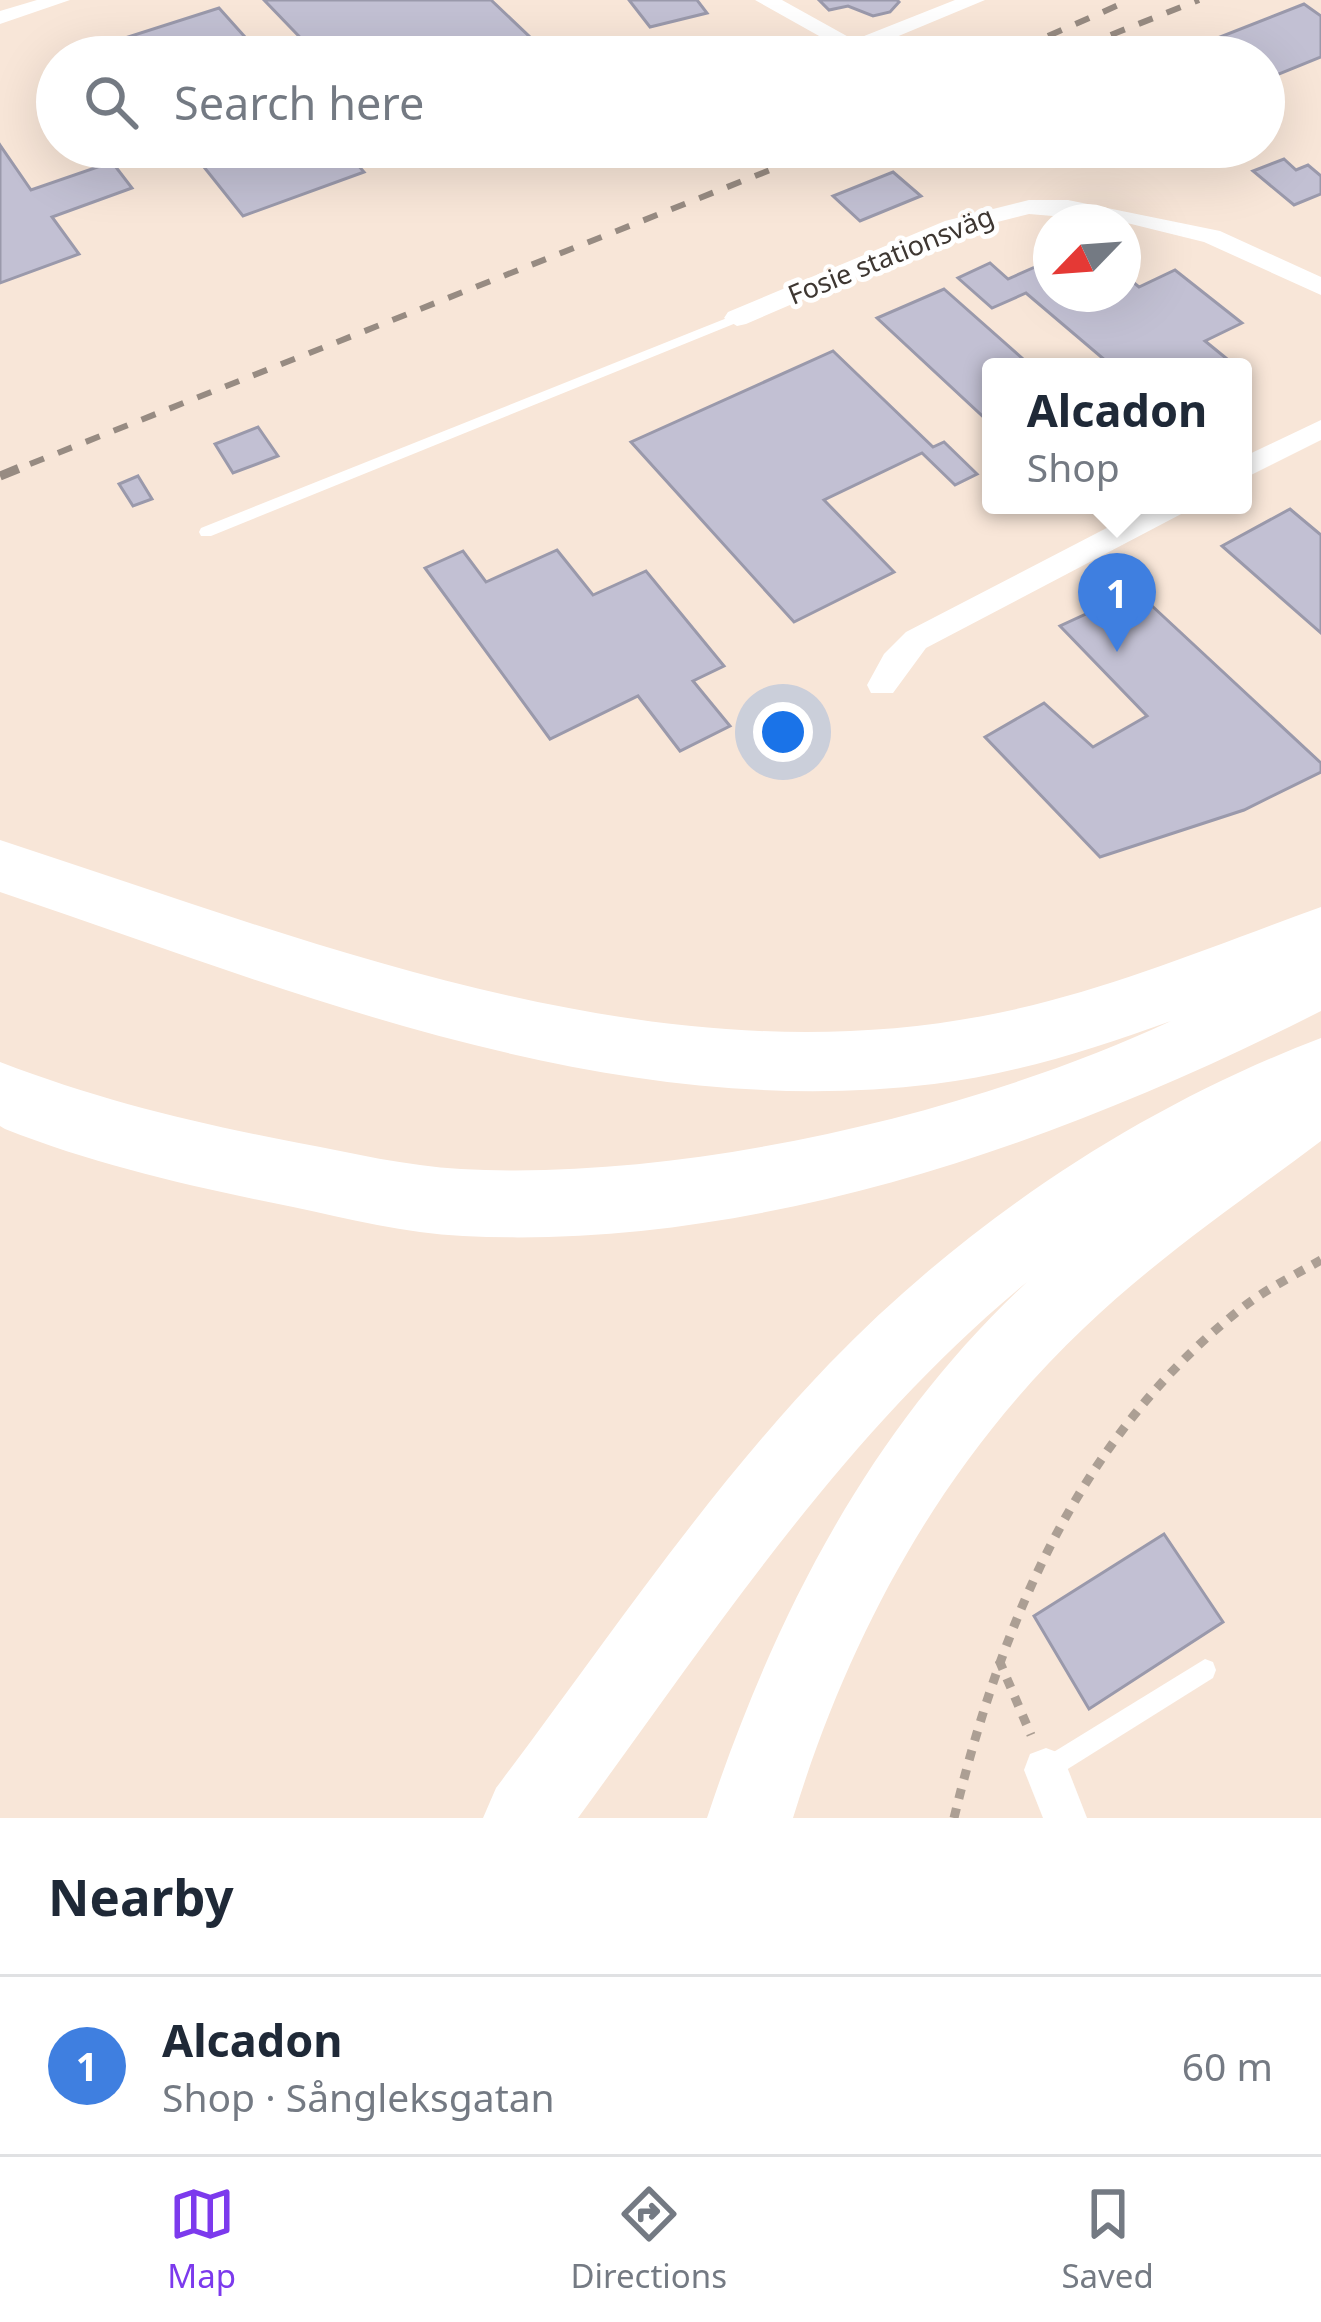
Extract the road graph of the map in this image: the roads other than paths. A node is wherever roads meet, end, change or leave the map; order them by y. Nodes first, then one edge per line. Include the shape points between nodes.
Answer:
1 (59, 0) edge
2 (766, 0) edge
3 (974, 0) edge
4 (0, 18) edge
5 (831, 36) edge
6 (883, 36) edge
7 (1321, 287) edge
8 (737, 318) joint
9 (1321, 428) edge
10 (1252, 464) edge
11 (1158, 514) edge
12 (206, 532) dead end
13 (881, 685) dead end
14 (0, 866) edge
15 (1321, 935) edge
16 (1321, 979) edge
17 (1321, 1069) edge
18 (0, 1093) edge
19 (1321, 1101) edge
20 (1204, 1670) dead end
21 (1046, 1770) joint
22 (526, 1818) edge
23 (750, 1818) edge
24 (1064, 1818) edge

1 - 4 street
2 - 5 street
3 - 6 street
7 - 8 street, Fosie stationsväg via 1211,236 1068,207 1029,207 954,226
8 - 12 lane
9 - 10 street
11 - 13 street via 916,640
14 - 15 highway via 437,1008 587,1045 709,1060 957,1049 1099,1016
16 - 18 highway via 1125,1073 950,1132 759,1178 575,1198 482,1203 378,1190 212,1159
17 - 22 highway via 1148,1157 952,1297 853,1392 799,1458
19 - 23 highway via 1028,1332 933,1443 864,1544 813,1647
20 - 21 lane
21 - 24 street

